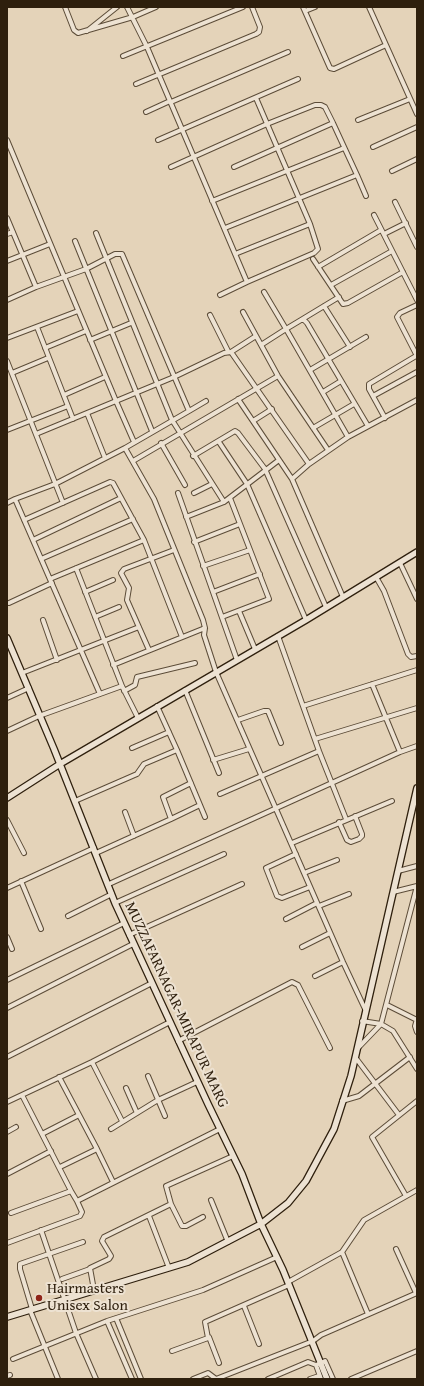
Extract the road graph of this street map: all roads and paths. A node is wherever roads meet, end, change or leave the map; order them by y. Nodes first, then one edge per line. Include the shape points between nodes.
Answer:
1 (65, 7) edge
2 (117, 7) edge
3 (127, 7) edge
4 (156, 7) edge
5 (243, 7) edge
6 (252, 7) edge
7 (315, 7) edge
8 (369, 7) edge
9 (304, 9) edge
10 (133, 17) junction
11 (86, 32) junction
12 (386, 45) junction
13 (147, 47) junction
14 (288, 52) dead end
15 (123, 56) dead end
16 (159, 74) junction
17 (298, 79) dead end
18 (136, 84) dead end
19 (256, 98) junction
20 (410, 99) junction
21 (170, 101) junction
22 (146, 112) dead end
23 (417, 114) edge
24 (358, 120) dead end
25 (332, 122) junction
26 (267, 124) junction
27 (417, 127) edge
28 (183, 128) junction
29 (7, 140) edge
30 (158, 140) dead end
31 (276, 146) junction
32 (373, 147) dead end
33 (344, 148) junction
34 (194, 156) junction
35 (417, 159) edge
36 (171, 167) dead end
37 (234, 167) dead end
38 (286, 170) junction
39 (392, 171) dead end
40 (357, 175) junction
41 (366, 196) dead end
42 (298, 198) junction
43 (212, 201) junction
44 (395, 202) dead end
45 (374, 215) dead end
46 (7, 218) edge
47 (406, 223) junction
48 (310, 224) junction
49 (224, 228) junction
50 (381, 230) junction
51 (13, 232) junction
52 (96, 233) dead end
53 (7, 234) edge
54 (384, 234) junction
55 (75, 241) dead end
56 (50, 244) junction
57 (417, 247) edge
58 (392, 251) junction
59 (235, 254) junction
60 (23, 255) junction
61 (107, 259) junction
62 (313, 259) dead end
63 (7, 261) edge
64 (318, 266) junction
65 (86, 269) junction
66 (403, 272) junction
67 (64, 276) junction
68 (247, 282) junction
69 (331, 285) junction
70 (36, 287) junction
71 (264, 292) dead end
72 (220, 295) dead end
73 (339, 298) junction
74 (7, 300) edge
75 (417, 300) edge
76 (417, 305) edge
77 (324, 306) junction
78 (78, 311) junction
79 (243, 312) dead end
80 (210, 315) dead end
81 (301, 320) junction
82 (131, 323) junction
83 (37, 327) junction
84 (286, 330) junction
85 (86, 331) junction
86 (111, 332) junction
87 (256, 336) junction
88 (366, 337) dead end
89 (7, 338) edge
90 (90, 340) junction
91 (261, 345) junction
92 (350, 347) junction
93 (45, 348) junction
94 (230, 352) junction
95 (417, 356) edge
96 (48, 358) junction
97 (328, 359) junction
98 (7, 361) edge
99 (310, 370) junction
100 (10, 372) edge
101 (417, 372) edge
102 (278, 376) junction
103 (105, 377) junction
104 (174, 377) junction
105 (341, 381) junction
106 (157, 383) junction
107 (256, 388) junction
108 (323, 392) junction
109 (136, 393) junction
110 (64, 395) junction
111 (373, 396) junction
112 (238, 399) junction
113 (417, 400) edge
114 (116, 401) junction
115 (206, 401) dead end
116 (354, 404) junction
117 (68, 406) junction
118 (272, 410) junction
119 (189, 411) junction
120 (87, 413) junction
121 (335, 414) junction
122 (385, 418) junction
123 (72, 419) junction
124 (172, 420) junction
125 (31, 421) junction
126 (253, 421) junction
127 (368, 426) junction
128 (312, 428) junction
129 (7, 430) edge
130 (152, 431) junction
131 (178, 433) junction
132 (36, 434) junction
133 (348, 437) junction
134 (134, 442) junction
135 (219, 442) junction
136 (161, 443) junction
137 (125, 448) junction
138 (328, 450) junction
139 (193, 456) junction
140 (105, 458) junction
141 (133, 460) junction
142 (279, 460) junction
143 (309, 464) junction
144 (265, 469) junction
145 (292, 479) junction
146 (55, 484) junction
147 (212, 484) junction
148 (247, 484) junction
149 (185, 485) dead end
150 (178, 493) dead end
151 (194, 493) dead end
152 (121, 498) junction
153 (230, 498) junction
154 (15, 499) junction
155 (224, 502) junction
156 (7, 503) edge
157 (63, 503) junction
158 (186, 517) junction
159 (133, 519) junction
160 (24, 520) junction
161 (240, 524) junction
162 (33, 540) junction
163 (144, 540) junction
164 (194, 542) junction
165 (174, 550) junction
166 (250, 550) junction
167 (417, 552) edge
168 (41, 559) junction
169 (151, 559) junction
170 (400, 563) junction
171 (203, 566) junction
172 (76, 568) junction
173 (260, 574) junction
174 (376, 577) junction
175 (113, 580) dead end
176 (51, 581) junction
177 (85, 592) junction
178 (213, 592) junction
179 (343, 597) junction
180 (417, 599) edge
181 (9, 603) dead end
182 (119, 607) dead end
183 (326, 608) junction
184 (239, 611) junction
185 (95, 617) junction
186 (222, 618) junction
187 (43, 620) dead end
188 (306, 620) junction
189 (139, 627) junction
190 (205, 628) junction
191 (278, 636) junction
192 (182, 637) junction
193 (7, 638) edge
194 (104, 641) junction
195 (255, 649) junction
196 (149, 650) junction
197 (82, 651) junction
198 (417, 656) edge
199 (57, 660) junction
200 (237, 660) junction
201 (195, 663) dead end
202 (114, 665) junction
203 (417, 670) edge
204 (216, 672) junction
205 (22, 673) junction
206 (372, 684) junction
207 (122, 686) junction
208 (29, 688) junction
209 (185, 690) junction
210 (124, 691) junction
211 (100, 694) junction
212 (7, 698) edge
213 (157, 706) junction
214 (302, 706) junction
215 (417, 708) edge
216 (39, 716) junction
217 (138, 718) junction
218 (386, 718) junction
219 (238, 720) junction
220 (7, 731) edge
221 (169, 732) junction
222 (315, 739) junction
223 (281, 743) dead end
224 (417, 746) edge
225 (132, 748) dead end
226 (249, 748) junction
227 (177, 750) junction
228 (319, 752) junction
229 (400, 752) junction
230 (213, 760) junction
231 (60, 764) junction
232 (219, 773) dead end
233 (262, 775) junction
234 (191, 783) junction
235 (332, 784) junction
236 (417, 788) edge
237 (220, 794) dead end
238 (7, 798) edge
239 (416, 798) edge
240 (75, 801) junction
241 (392, 801) dead end
242 (200, 805) junction
243 (277, 809) junction
244 (125, 812) dead end
245 (355, 816) junction
246 (205, 817) dead end
247 (170, 819) junction
248 (346, 819) junction
249 (7, 820) edge
250 (339, 822) junction
251 (134, 836) junction
252 (292, 843) junction
253 (95, 851) junction
254 (24, 852) dead end
255 (224, 854) dead end
256 (296, 854) junction
257 (337, 860) dead end
258 (417, 866) edge
259 (398, 871) junction
260 (304, 874) junction
261 (21, 881) junction
262 (109, 884) junction
263 (242, 884) dead end
264 (310, 886) junction
265 (417, 886) edge
266 (7, 888) edge
267 (393, 892) junction
268 (112, 894) junction
269 (349, 894) dead end
270 (115, 903) junction
271 (318, 905) junction
272 (68, 916) dead end
273 (286, 919) dead end
274 (124, 923) junction
275 (41, 929) dead end
276 (330, 933) junction
277 (129, 935) junction
278 (7, 937) edge
279 (133, 944) junction
280 (302, 947) dead end
281 (12, 949) dead end
282 (343, 962) junction
283 (315, 976) dead end
284 (7, 980) edge
285 (152, 984) junction
286 (387, 1005) junction
287 (7, 1008) edge
288 (365, 1009) junction
289 (417, 1020) edge
290 (362, 1021) junction
291 (170, 1022) junction
292 (381, 1024) junction
293 (417, 1032) edge
294 (178, 1041) junction
295 (330, 1048) dead end
296 (356, 1050) junction
297 (7, 1057) edge
298 (355, 1057) junction
299 (410, 1057) junction
300 (92, 1062) junction
301 (417, 1069) edge
302 (148, 1076) dead end
303 (59, 1077) junction
304 (197, 1082) junction
305 (375, 1084) junction
306 (126, 1088) dead end
307 (22, 1095) junction
308 (158, 1100) junction
309 (342, 1101) junction
310 (7, 1102) edge
311 (417, 1102) edge
312 (137, 1113) junction
313 (79, 1115) junction
314 (399, 1115) junction
315 (165, 1116) dead end
316 (122, 1121) junction
317 (16, 1128) dead end
318 (111, 1129) dead end
319 (220, 1129) junction
320 (7, 1132) edge
321 (42, 1134) junction
322 (97, 1149) junction
323 (51, 1151) junction
324 (233, 1156) junction
325 (60, 1167) junction
326 (7, 1174) edge
327 (112, 1182) junction
328 (417, 1190) edge
329 (71, 1191) junction
330 (406, 1196) junction
331 (211, 1200) dead end
332 (77, 1201) junction
333 (171, 1204) junction
334 (11, 1213) dead end
335 (149, 1216) junction
336 (203, 1217) dead end
337 (261, 1224) junction
338 (41, 1230) junction
339 (84, 1242) dead end
340 (228, 1242) junction
341 (7, 1243) edge
342 (396, 1249) dead end
343 (342, 1252) junction
344 (50, 1253) junction
345 (277, 1257) junction
346 (169, 1268) junction
347 (90, 1269) junction
348 (62, 1280) dead end
349 (288, 1283) junction
350 (94, 1290) junction
351 (416, 1293) edge
352 (65, 1300) junction
353 (244, 1306) junction
354 (31, 1310) junction
355 (368, 1314) junction
356 (7, 1317) edge
357 (116, 1318) junction
358 (107, 1321) junction
359 (76, 1333) junction
360 (208, 1337) junction
361 (313, 1341) junction
362 (258, 1344) dead end
363 (45, 1347) junction
364 (172, 1351) dead end
365 (417, 1351) edge
366 (14, 1359) dead end
367 (219, 1363) dead end
368 (318, 1364) junction
369 (320, 1377) edge
370 (58, 1379) edge
371 (96, 1379) edge
372 (132, 1379) edge
373 (141, 1379) edge
374 (193, 1379) edge
375 (216, 1379) edge
376 (268, 1379) edge
377 (310, 1379) edge
378 (327, 1379) edge
379 (333, 1379) edge
380 (351, 1379) edge

1 - 11 street via 74,30 78,33
2 - 11 street
3 - 10 street
4 - 10 street
5 - 13 street
6 - 16 street via 260,27 259,32
7 - 9 street
8 - 12 street
9 - 12 street via 330,68 334,69
10 - 11 street
10 - 13 street
12 - 20 street
13 - 15 street
13 - 16 street
14 - 21 street
16 - 18 street
16 - 21 street
17 - 19 street
19 - 26 street
19 - 28 street
20 - 23 street
20 - 24 street
21 - 22 street
21 - 28 street
25 - 26 street via 325,107 318,105
25 - 31 street
25 - 33 street
26 - 31 street
26 - 34 street
27 - 32 street
28 - 30 street
28 - 34 street
29 - 56 street
31 - 37 street
31 - 38 street
33 - 38 street
33 - 40 street
34 - 36 street
34 - 43 street
35 - 39 street
38 - 42 street
38 - 43 street
40 - 41 street
40 - 42 street
42 - 48 street
42 - 49 street
43 - 49 street
44 - 47 street
45 - 50 street
46 - 51 street
47 - 54 street
47 - 57 street
48 - 59 street
48 - 68 street via 318,246 317,252
49 - 59 street
50 - 54 street
50 - 64 street
51 - 53 street
51 - 60 street
52 - 61 street
54 - 58 street
55 - 65 street
56 - 60 street
56 - 67 street
58 - 66 street
58 - 69 street
59 - 68 street
60 - 63 street
60 - 70 street
61 - 65 street
61 - 82 street
61 - 104 street via 115,254 122,254
62 - 64 street
64 - 69 street
65 - 67 street
65 - 86 street
66 - 73 street via 348,303 343,304
66 - 75 street
67 - 70 street
67 - 78 street
68 - 72 street
69 - 73 street
70 - 74 street
71 - 84 street
73 - 77 street
76 - 95 street via 397,317
77 - 81 street
77 - 92 street
78 - 83 street
78 - 85 street
79 - 87 street
80 - 94 street
81 - 84 street
81 - 97 street via 307,323
82 - 86 street
82 - 106 street
83 - 89 street
83 - 93 street
84 - 91 street
84 - 99 street
85 - 90 street
85 - 93 street
86 - 90 street
86 - 109 street
87 - 91 street
87 - 94 street
88 - 92 street
90 - 103 street
91 - 102 street
92 - 97 street
93 - 96 street
94 - 104 street
94 - 107 street
95 - 111 street via 370,383 368,386
96 - 100 street
96 - 110 street
97 - 99 street
97 - 105 street
98 - 100 street
99 - 108 street
100 - 125 street
101 - 111 street
102 - 107 street
102 - 128 street
103 - 110 street
103 - 114 street
104 - 106 street
104 - 119 street
105 - 108 street
105 - 116 street
106 - 109 street
106 - 124 street
107 - 112 street
107 - 118 street
108 - 121 street
109 - 114 street
109 - 130 street
110 - 117 street
111 - 122 street
112 - 126 street
112 - 131 street
113 - 122 street
114 - 120 street
114 - 134 street
115 - 119 street
116 - 121 street
116 - 127 street
117 - 123 street
117 - 125 street
118 - 126 street
118 - 143 street
119 - 124 street
120 - 123 street
120 - 140 street
121 - 128 street
121 - 133 street
122 - 127 street
123 - 132 street
124 - 130 street
124 - 131 street
125 - 129 street
125 - 132 street
126 - 142 street
127 - 133 street
128 - 138 street
130 - 134 street
131 - 136 street
131 - 139 street
132 - 146 street
133 - 138 street
134 - 137 street
135 - 139 street
135 - 144 street via 237,431
135 - 148 street
136 - 141 street
136 - 149 street
137 - 140 street
137 - 141 street
138 - 143 street
139 - 147 street
140 - 146 street
141 - 165 street via 151,492
142 - 144 street
142 - 145 street
143 - 145 street
144 - 148 street
144 - 183 street
145 - 179 street
146 - 154 street
146 - 157 street
147 - 151 street
147 - 155 street
148 - 153 street
148 - 188 street
150 - 158 street
152 - 157 street via 110,482
152 - 159 street
152 - 162 street
153 - 155 street
153 - 161 street
154 - 156 street
154 - 160 street
155 - 158 street
157 - 160 street
158 - 164 street
159 - 163 street
159 - 168 street
160 - 162 street
161 - 164 street
161 - 166 street
162 - 168 street
163 - 169 street
163 - 172 street
164 - 171 street
165 - 169 street
165 - 190 street
166 - 171 street
166 - 173 street
167 - 170 main road
168 - 176 street
169 - 189 street via 124,569 121,573 129,588 128,600
169 - 192 street
170 - 174 main road
170 - 180 street
171 - 178 street
172 - 176 street
172 - 177 street
173 - 178 street
173 - 184 street via 269,599
174 - 179 main road
174 - 198 street via 384,591 408,654 411,657
175 - 177 street
176 - 181 street
176 - 197 street
177 - 185 street
178 - 186 street
179 - 183 main road
182 - 185 street
183 - 188 main road
184 - 186 street
184 - 195 street
185 - 194 street
186 - 200 street
187 - 199 street
188 - 191 main road
189 - 194 street
189 - 196 street
190 - 192 street
190 - 204 street via 204,635
191 - 195 main road
191 - 214 street
192 - 196 street
193 - 205 main road, MUZZAFARNAGAR-MIRAPUR MARG
194 - 197 street
194 - 202 street
195 - 200 main road
196 - 202 street
197 - 199 street
197 - 211 street
199 - 205 street
200 - 204 main road
201 - 210 street via 137,677 135,685
202 - 207 street
203 - 206 street
204 - 209 main road
204 - 219 street
205 - 208 main road, MUZZAFARNAGAR-MIRAPUR MARG
206 - 214 street
206 - 218 street
207 - 210 street
207 - 211 street
208 - 212 street
208 - 216 main road, MUZZAFARNAGAR-MIRAPUR MARG
209 - 213 main road
209 - 230 street
210 - 217 street
211 - 216 street
213 - 217 main road
213 - 221 street
214 - 222 street
215 - 218 street
216 - 220 street
216 - 231 main road, MUZZAFARNAGAR-MIRAPUR MARG
217 - 231 main road
218 - 222 street
218 - 229 street
219 - 223 street via 268,711
219 - 226 street
221 - 225 street
221 - 227 street
222 - 228 street
224 - 229 street
226 - 230 street
226 - 233 street
227 - 234 street
227 - 240 street via 144,764 137,774
228 - 233 street
228 - 235 street
229 - 235 street
230 - 232 street
231 - 238 main road
231 - 240 main road, MUZZAFARNAGAR-MIRAPUR MARG
233 - 237 street
233 - 243 street
234 - 242 street
234 - 247 street via 163,797
235 - 243 street
235 - 248 street
236 - 239 main road
239 - 259 main road
240 - 253 main road, MUZZAFARNAGAR-MIRAPUR MARG
241 - 245 street
242 - 246 street
242 - 247 street
243 - 252 street
243 - 262 street
244 - 251 street
245 - 248 street
245 - 250 street via 362,834 360,839 350,842 347,840
247 - 251 street
248 - 250 street
249 - 254 street
250 - 252 street
251 - 253 street
252 - 256 street
253 - 261 street
253 - 262 main road, MUZZAFARNAGAR-MIRAPUR MARG
255 - 270 street
256 - 260 street
256 - 264 street via 266,868 277,896 282,898
257 - 260 street
258 - 259 street
259 - 267 main road
260 - 264 street
261 - 266 street
261 - 275 street
262 - 268 main road, MUZZAFARNAGAR-MIRAPUR MARG
263 - 277 street
264 - 271 street
265 - 267 street
265 - 286 street
267 - 288 main road
268 - 270 main road, MUZZAFARNAGAR-MIRAPUR MARG
268 - 272 street
269 - 271 street
270 - 274 main road, MUZZAFARNAGAR-MIRAPUR MARG
271 - 273 street
271 - 276 street
274 - 277 main road, MUZZAFARNAGAR-MIRAPUR MARG
274 - 284 street
276 - 280 street
276 - 282 street
277 - 279 main road, MUZZAFARNAGAR-MIRAPUR MARG
278 - 281 street
279 - 285 main road, MUZZAFARNAGAR-MIRAPUR MARG
279 - 287 street
282 - 283 street
282 - 288 street
285 - 291 main road, MUZZAFARNAGAR-MIRAPUR MARG
285 - 297 street
286 - 289 street
286 - 292 street
288 - 290 main road
289 - 293 street
290 - 292 street
290 - 296 main road
291 - 294 main road, MUZZAFARNAGAR-MIRAPUR MARG
291 - 300 street
292 - 296 street
292 - 299 street via 396,1034
294 - 295 street via 292,982 298,985
294 - 304 main road, MUZZAFARNAGAR-MIRAPUR MARG
296 - 298 main road
298 - 305 street
298 - 309 main road
299 - 301 street
299 - 305 street
300 - 303 street
300 - 316 street
302 - 308 street
303 - 307 street
303 - 313 street
304 - 308 street
304 - 319 main road, MUZZAFARNAGAR-MIRAPUR MARG
305 - 309 street via 356,1098
305 - 314 street
306 - 312 street
307 - 310 street
307 - 321 street
308 - 312 street
308 - 315 street
309 - 337 main road via 334,1129 306,1181 288,1203
311 - 314 street
312 - 316 street
313 - 321 street
313 - 322 street
314 - 330 street via 374,1134 372,1139
316 - 318 street
317 - 320 street
319 - 324 main road, MUZZAFARNAGAR-MIRAPUR MARG
319 - 327 street
321 - 323 street
322 - 325 street
322 - 327 street
323 - 325 street
323 - 326 street
324 - 333 street via 167,1185
324 - 337 main road, MUZZAFARNAGAR-MIRAPUR MARG
325 - 329 street
327 - 332 street
328 - 330 street
329 - 332 street
329 - 334 street
330 - 343 street via 364,1220
331 - 340 street
332 - 338 street via 82,1212 80,1216
333 - 335 street
333 - 336 street via 182,1226
335 - 346 street
335 - 347 street via 104,1237 102,1241 110,1258
337 - 340 main road
337 - 345 main road, MUZZAFARNAGAR-MIRAPUR MARG
338 - 341 street
338 - 344 street
339 - 344 street
340 - 346 main road via 188,1262
342 - 351 street
343 - 349 street
343 - 355 street
344 - 352 street
344 - 354 street via 21,1263 19,1267
345 - 349 main road, MUZZAFARNAGAR-MIRAPUR MARG
345 - 357 street via 203,1290
346 - 350 main road
347 - 348 street
347 - 350 street
349 - 353 street
349 - 361 main road, MUZZAFARNAGAR-MIRAPUR MARG
350 - 352 main road
351 - 355 street
352 - 354 main road
352 - 359 street
353 - 360 street via 204,1322
353 - 362 street
354 - 356 main road
354 - 363 street
355 - 361 street
357 - 358 street
357 - 373 street
358 - 359 street
358 - 372 street
359 - 363 street
359 - 371 street
360 - 364 street
360 - 367 street
361 - 368 main road, MUZZAFARNAGAR-MIRAPUR MARG
361 - 375 street
363 - 366 street
363 - 370 street
365 - 380 street
368 - 369 street
368 - 376 street via 308,1362
368 - 378 main road, MUZZAFARNAGAR-MIRAPUR MARG
368 - 379 street via 325,1361
369 - 377 street
374 - 375 street via 208,1373

